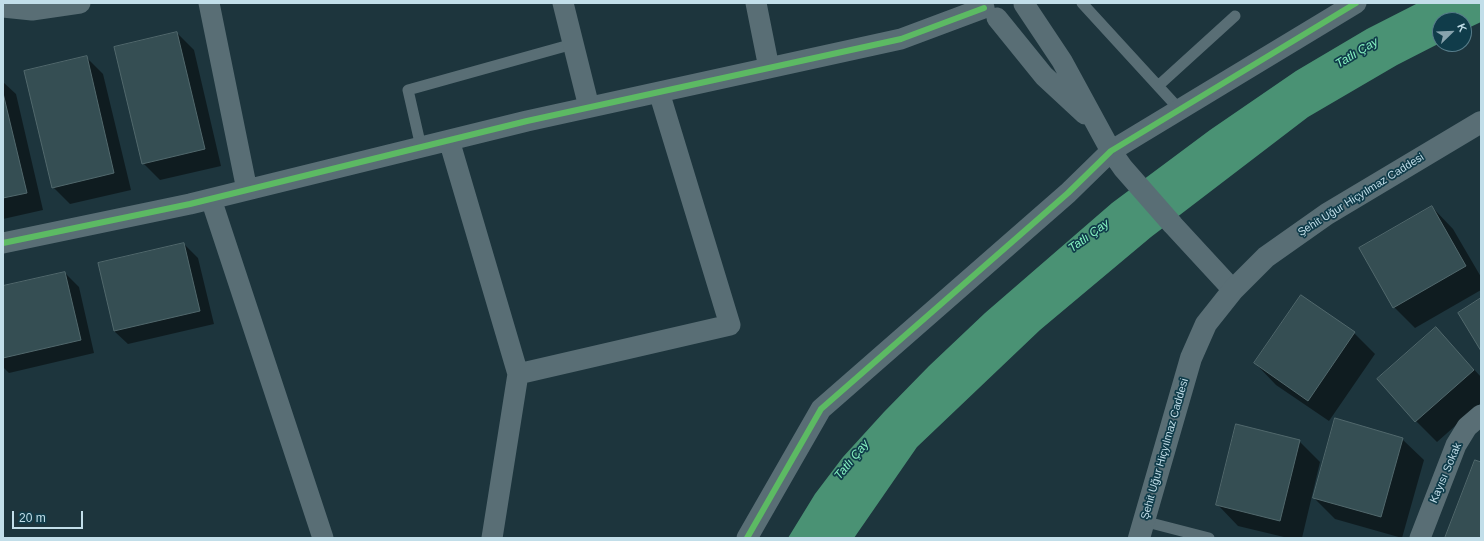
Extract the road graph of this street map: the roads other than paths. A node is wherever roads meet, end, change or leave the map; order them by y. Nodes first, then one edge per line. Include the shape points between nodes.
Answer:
1 (80, 3) edge
2 (210, 3) edge
3 (563, 3) edge
4 (756, 3) edge
5 (1082, 3) edge
6 (1356, 3) edge
7 (1024, 4) edge
8 (3, 7) edge
9 (988, 10) edge
10 (1236, 16) dead end
11 (573, 44) junction
12 (769, 68) junction
13 (1158, 86) junction
14 (659, 92) junction
15 (589, 107) junction
16 (1180, 110) junction
17 (1481, 122) edge
18 (1097, 126) junction
19 (449, 140) junction
20 (421, 147) junction
21 (1117, 159) junction
22 (247, 190) junction
23 (211, 199) junction
24 (3, 243) edge
25 (1233, 290) junction
26 (518, 374) junction
27 (1481, 415) edge
28 (1141, 529) edge
29 (323, 538) edge
30 (492, 538) edge
31 (747, 538) edge
32 (1209, 538) edge
33 (1420, 538) edge

1 - 8 street via 32,10
2 - 22 street
3 - 11 street
4 - 12 street
5 - 13 lane
6 - 16 street
7 - 9 street via 1018,13 1008,19
7 - 18 street via 1062,61
9 - 12 street via 901,39
9 - 18 street via 1044,76
10 - 13 lane
11 - 15 street
11 - 20 lane via 408,90
12 - 14 street
13 - 16 lane
14 - 15 street
14 - 26 street via 730,325
15 - 19 street
16 - 21 street
17 - 25 street, Şehit Uğur Hiçyılmaz Caddesi via 1327,214 1266,257
18 - 21 street
19 - 20 street
19 - 26 street
20 - 22 street
21 - 25 street
21 - 31 street via 1068,193 822,409
22 - 23 street
23 - 24 street
23 - 29 street
25 - 28 street, Şehit Uğur Hiçyılmaz Caddesi via 1206,324 1191,358
26 - 30 street
27 - 33 street, Kayısı Sokak via 1468,427 1456,445
28 - 32 lane

